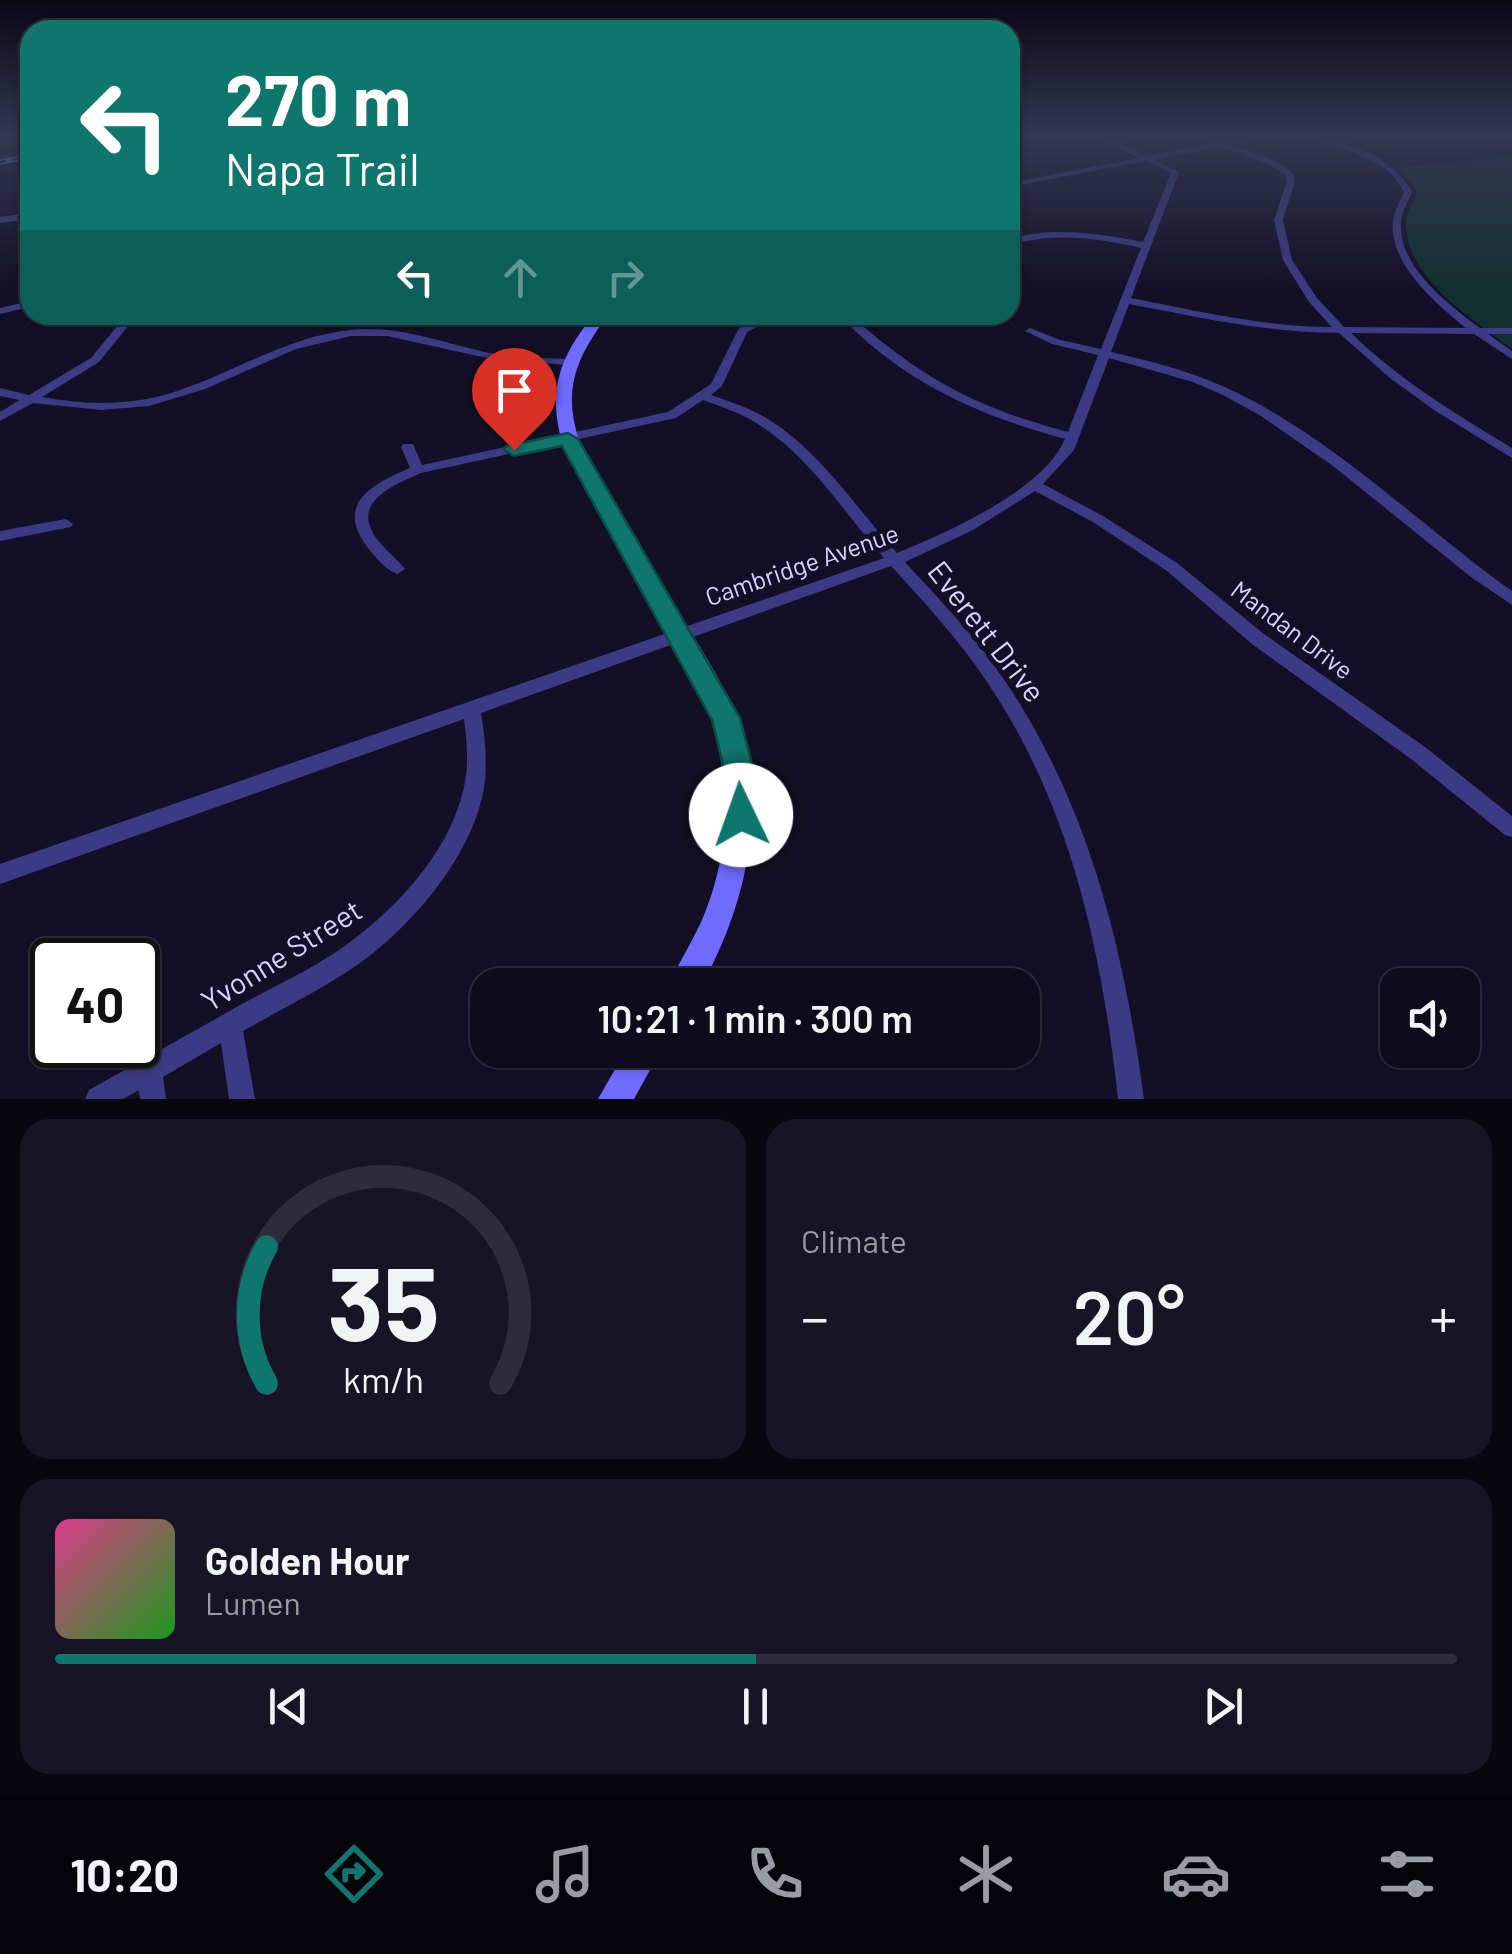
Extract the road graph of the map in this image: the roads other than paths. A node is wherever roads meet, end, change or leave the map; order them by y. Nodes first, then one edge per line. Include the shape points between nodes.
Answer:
1 (1169, 188) edge
2 (1286, 188) edge
3 (1406, 188) edge
4 (1020, 240) edge
5 (1146, 246) junction
6 (1126, 300) junction
7 (124, 325) edge
8 (594, 325) edge
9 (754, 325) edge
10 (855, 325) edge
11 (1030, 330) dead end
12 (1342, 330) junction
13 (1478, 330) junction
14 (1512, 330) edge
15 (1104, 353) junction
16 (1512, 356) edge
17 (568, 362) junction
18 (0, 392) edge
19 (704, 396) junction
20 (30, 399) junction
21 (0, 416) edge
22 (1071, 437) junction
23 (568, 439) junction
24 (408, 447) dead end
25 (1512, 454) edge
26 (417, 470) junction
27 (1033, 484) junction
28 (66, 524) dead end
29 (0, 536) edge
30 (894, 559) junction
31 (397, 569) dead end
32 (1512, 599) edge
33 (680, 634) junction
34 (471, 708) junction
35 (1512, 828) edge
36 (0, 874) edge
37 (694, 968) edge
38 (230, 1025) junction
39 (634, 1068) edge
40 (150, 1070) junction
41 (98, 1099) edge
42 (153, 1099) edge
43 (242, 1099) edge
44 (615, 1099) edge
45 (1132, 1099) edge

1 - 5 street, Cambridge Avenue
2 - 12 street via 1276,221 1283,254 1304,290
3 - 13 street via 1397,217 1402,250 1426,285
4 - 5 street via 1072,234
5 - 6 street, Cambridge Avenue
6 - 12 street via 1262,326
6 - 15 street, Cambridge Avenue
7 - 20 street via 95,360
8 - 17 street
9 - 19 street via 743,330 727,369
10 - 22 street via 933,387
11 - 15 street via 1050,342
12 - 13 street
12 - 25 street via 1408,385
13 - 14 street
13 - 16 street
15 - 22 street, Cambridge Avenue
15 - 32 street via 1188,376 1252,406 1332,458
17 - 20 street via 503,358 415,334 358,332 304,342 147,403 81,408
17 - 23 street via 561,396
18 - 20 street
19 - 23 street via 655,420
19 - 30 street, Everett Drive via 756,417 788,440
20 - 21 street
22 - 27 street, Cambridge Avenue via 1060,461
23 - 26 street
23 - 33 street
24 - 26 street
26 - 31 street via 379,490 360,518 362,534
27 - 30 street, Cambridge Avenue via 958,534
27 - 35 street, Mandan Drive via 1172,567
28 - 29 street
30 - 33 street, Cambridge Avenue
30 - 45 street, Everett Drive via 996,681 1062,799 1111,956
33 - 34 street, Cambridge Avenue
33 - 37 street via 726,718 741,794 733,875
34 - 36 street, Cambridge Avenue
34 - 38 street, Yvonne Street via 479,756 474,794 458,837 430,881 380,934
38 - 40 street, Yvonne Street
38 - 43 street
39 - 44 street
40 - 41 street, Yvonne Street
40 - 42 street

